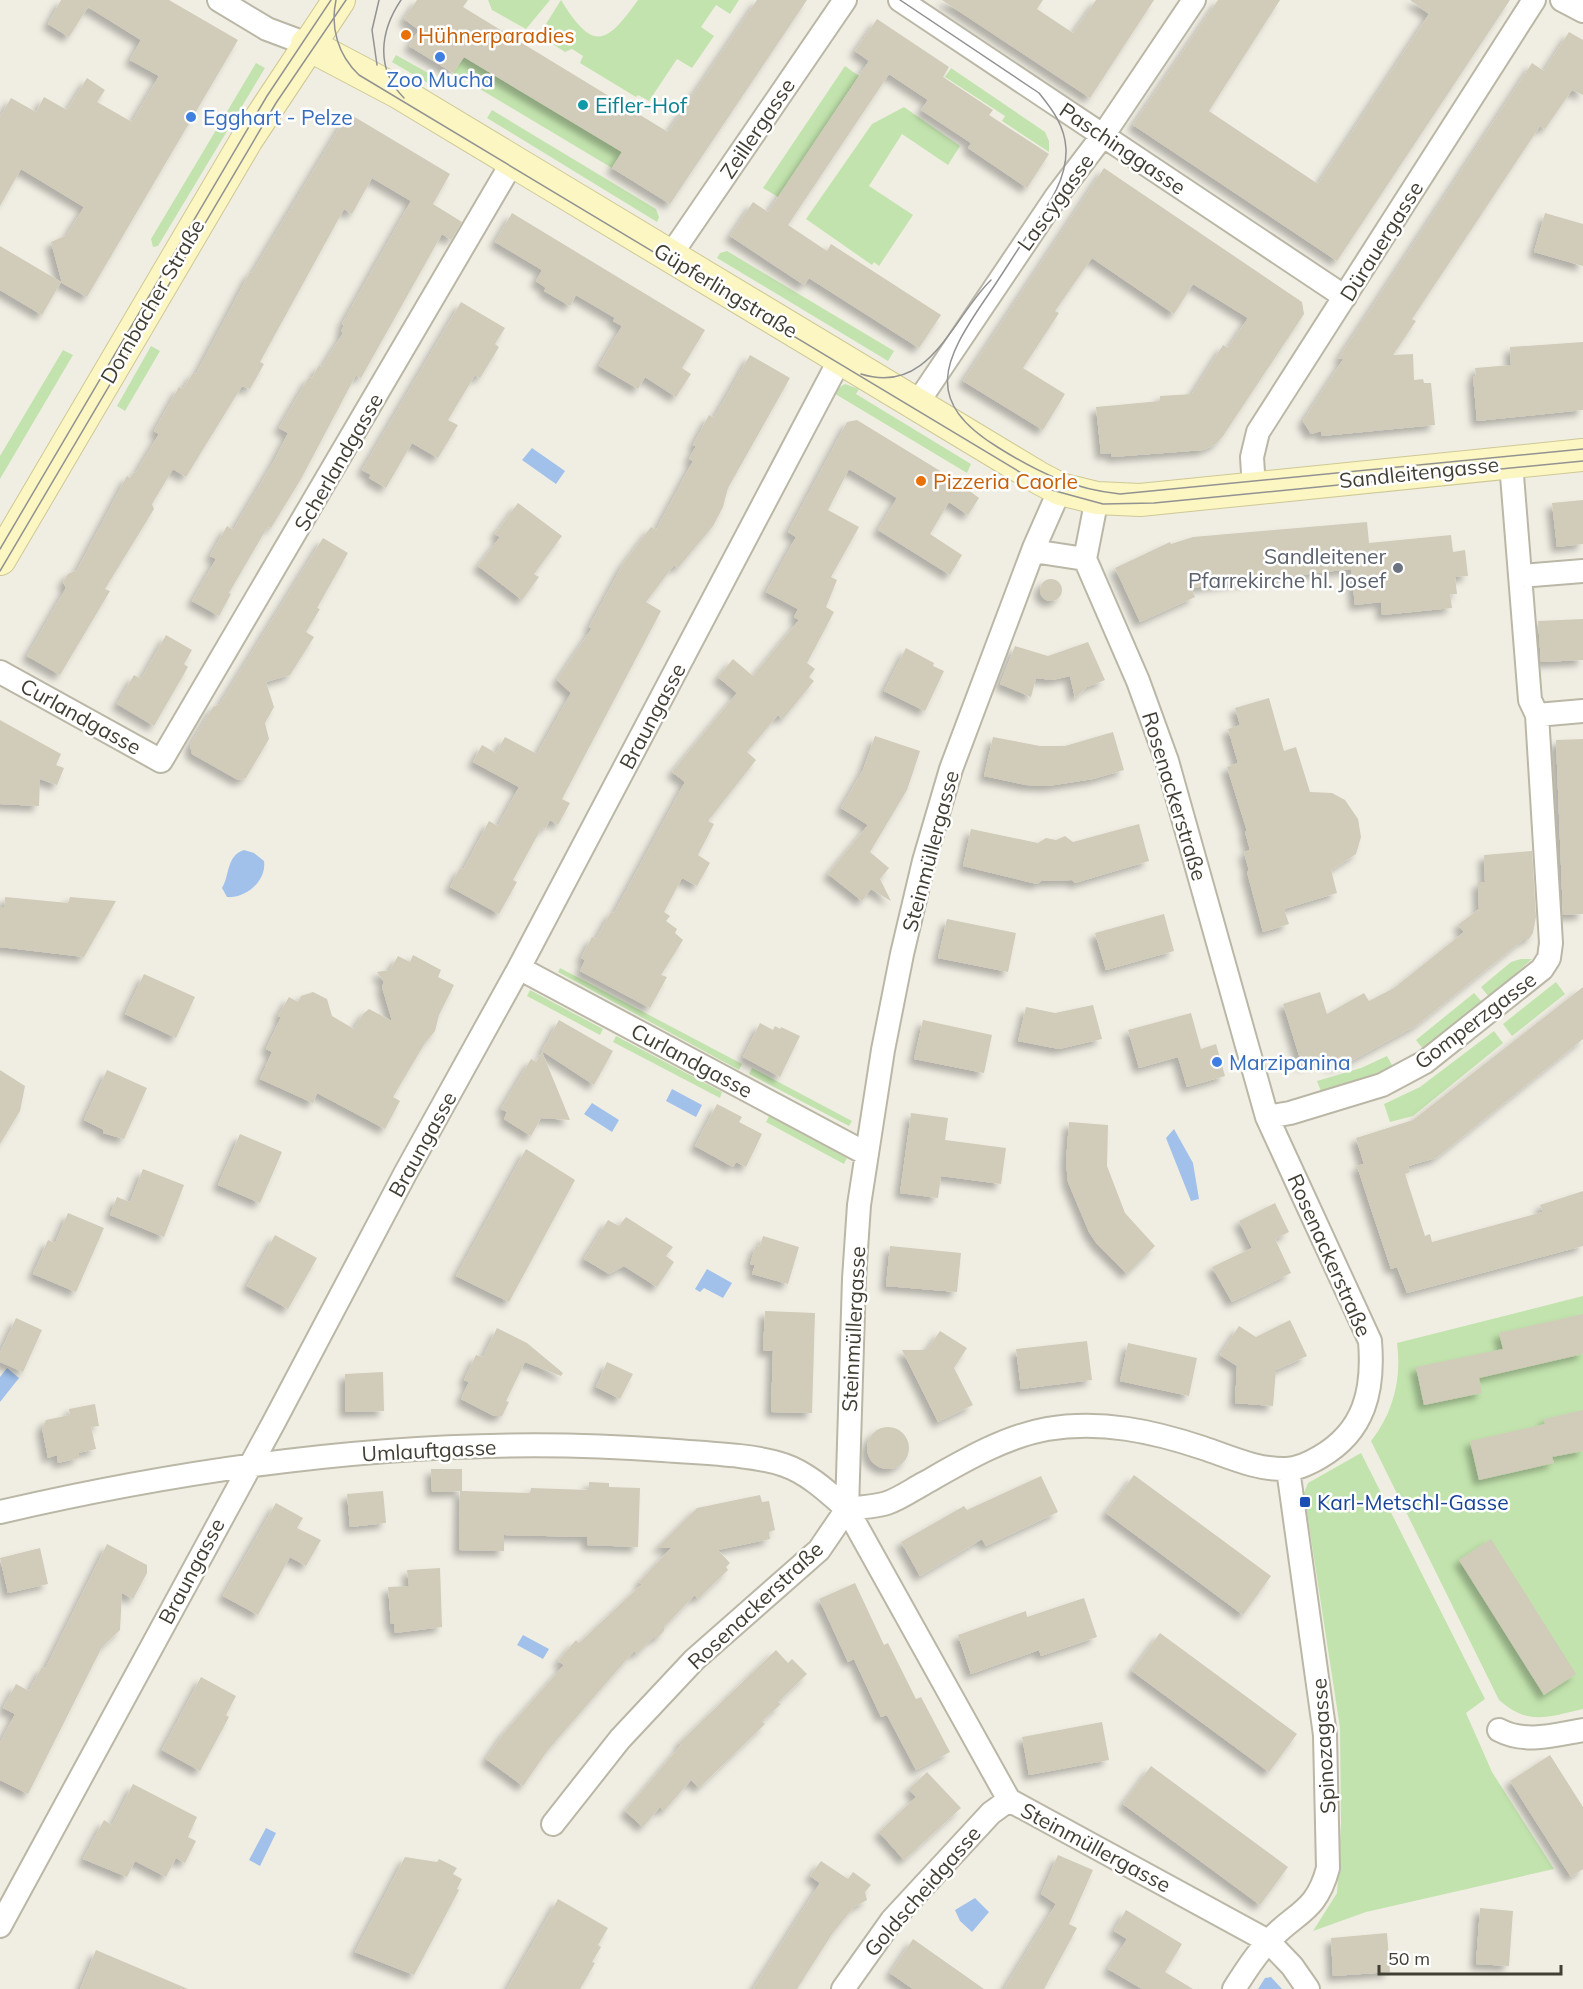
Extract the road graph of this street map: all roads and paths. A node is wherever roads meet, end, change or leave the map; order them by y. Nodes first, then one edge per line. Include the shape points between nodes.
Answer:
1 (219, 0) edge
2 (339, 0) edge
3 (845, 0) edge
4 (900, 0) edge
5 (1194, 0) edge
6 (1534, 0) edge
7 (1562, 0) edge
8 (1583, 11) edge
9 (307, 44) junction
10 (1104, 134) junction
11 (513, 161) junction
12 (670, 256) junction
13 (1345, 297) junction
14 (840, 359) junction
15 (916, 405) junction
16 (1583, 455) edge
17 (1511, 463) junction
18 (1060, 489) junction
19 (1254, 489) junction
20 (1097, 498) junction
21 (1033, 551) junction
22 (0, 559) edge
23 (1085, 559) junction
24 (1583, 571) edge
25 (1521, 576) junction
26 (0, 672) edge
27 (1583, 711) edge
28 (1537, 715) junction
29 (161, 761) joint
30 (519, 968) junction
31 (1267, 1117) junction
32 (865, 1153) junction
33 (248, 1466) junction
34 (1288, 1469) junction
35 (847, 1509) junction
36 (0, 1512) edge
37 (1499, 1730) dead end
38 (1583, 1730) edge
39 (1009, 1800) junction
40 (553, 1824) dead end
41 (0, 1926) edge
42 (1268, 1941) junction
43 (843, 1989) edge
44 (1234, 1989) edge
45 (1308, 1989) edge

1 - 9 street, Güpferlingstraße via 267,29
2 - 9 main road, Dornbacher Straße
3 - 12 street, Zeillergasse
4 - 10 street, Paschinggasse
5 - 10 street, Lascygasse
6 - 13 street, Dürauergasse
7 - 8 street
9 - 11 main road, Güpferlingstraße via 366,73
9 - 22 main road, Dornbacher Straße
10 - 13 street, Paschinggasse
10 - 15 street, Lascygasse via 1056,197
11 - 12 main road, Güpferlingstraße
11 - 29 street, Scherlandgasse
12 - 14 main road, Güpferlingstraße
13 - 19 street, Dürauergasse via 1258,432 1252,457
14 - 15 main road, Güpferlingstraße
14 - 30 street, Braungasse
15 - 18 main road, Güpferlingstraße
16 - 17 main road, Sandleitengasse
17 - 19 main road, Sandleitengasse
17 - 25 street, Gomperzgasse
18 - 20 main road, Güpferlingstraße
18 - 21 street, Steinmüllergasse
19 - 20 main road, Güpferlingstraße via 1140,500
20 - 23 street
21 - 23 street
21 - 32 street, Steinmüllergasse via 951,769 924,861 882,1050
23 - 31 street, Rosenackerstraße via 1138,681 1167,761
24 - 25 street
25 - 28 street, Gomperzgasse via 1530,700
26 - 29 street, Curlandgasse
27 - 28 street
28 - 31 street, Gomperzgasse via 1551,944 1542,969 1425,1062 1382,1084
30 - 32 street, Curlandgasse
30 - 33 street, Braungasse
31 - 34 street, Rosenackerstraße via 1370,1341 1372,1366 1367,1401 1352,1431 1333,1450 1308,1464
32 - 35 street, Steinmüllergasse via 854,1279
33 - 35 street, Umlauftgasse via 409,1448 622,1447 784,1465 820,1485
33 - 36 street, Umlauftgasse
33 - 41 street, Braungasse
34 - 35 street, Rosenackerstraße via 1258,1467 1143,1431 1073,1426 1012,1439 887,1503
34 - 42 street, Spinozagasse via 1325,1735 1328,1868 1314,1901
35 - 39 street, Steinmüllergasse
35 - 40 street, Rosenackerstraße via 819,1550 694,1660 620,1739
37 - 38 street via 1528,1739
39 - 42 street, Steinmüllergasse
39 - 43 street, Goldscheidgasse via 990,1813 892,1920
42 - 44 street, Spinozagasse
42 - 45 street, Steinmüllergasse via 1292,1965

